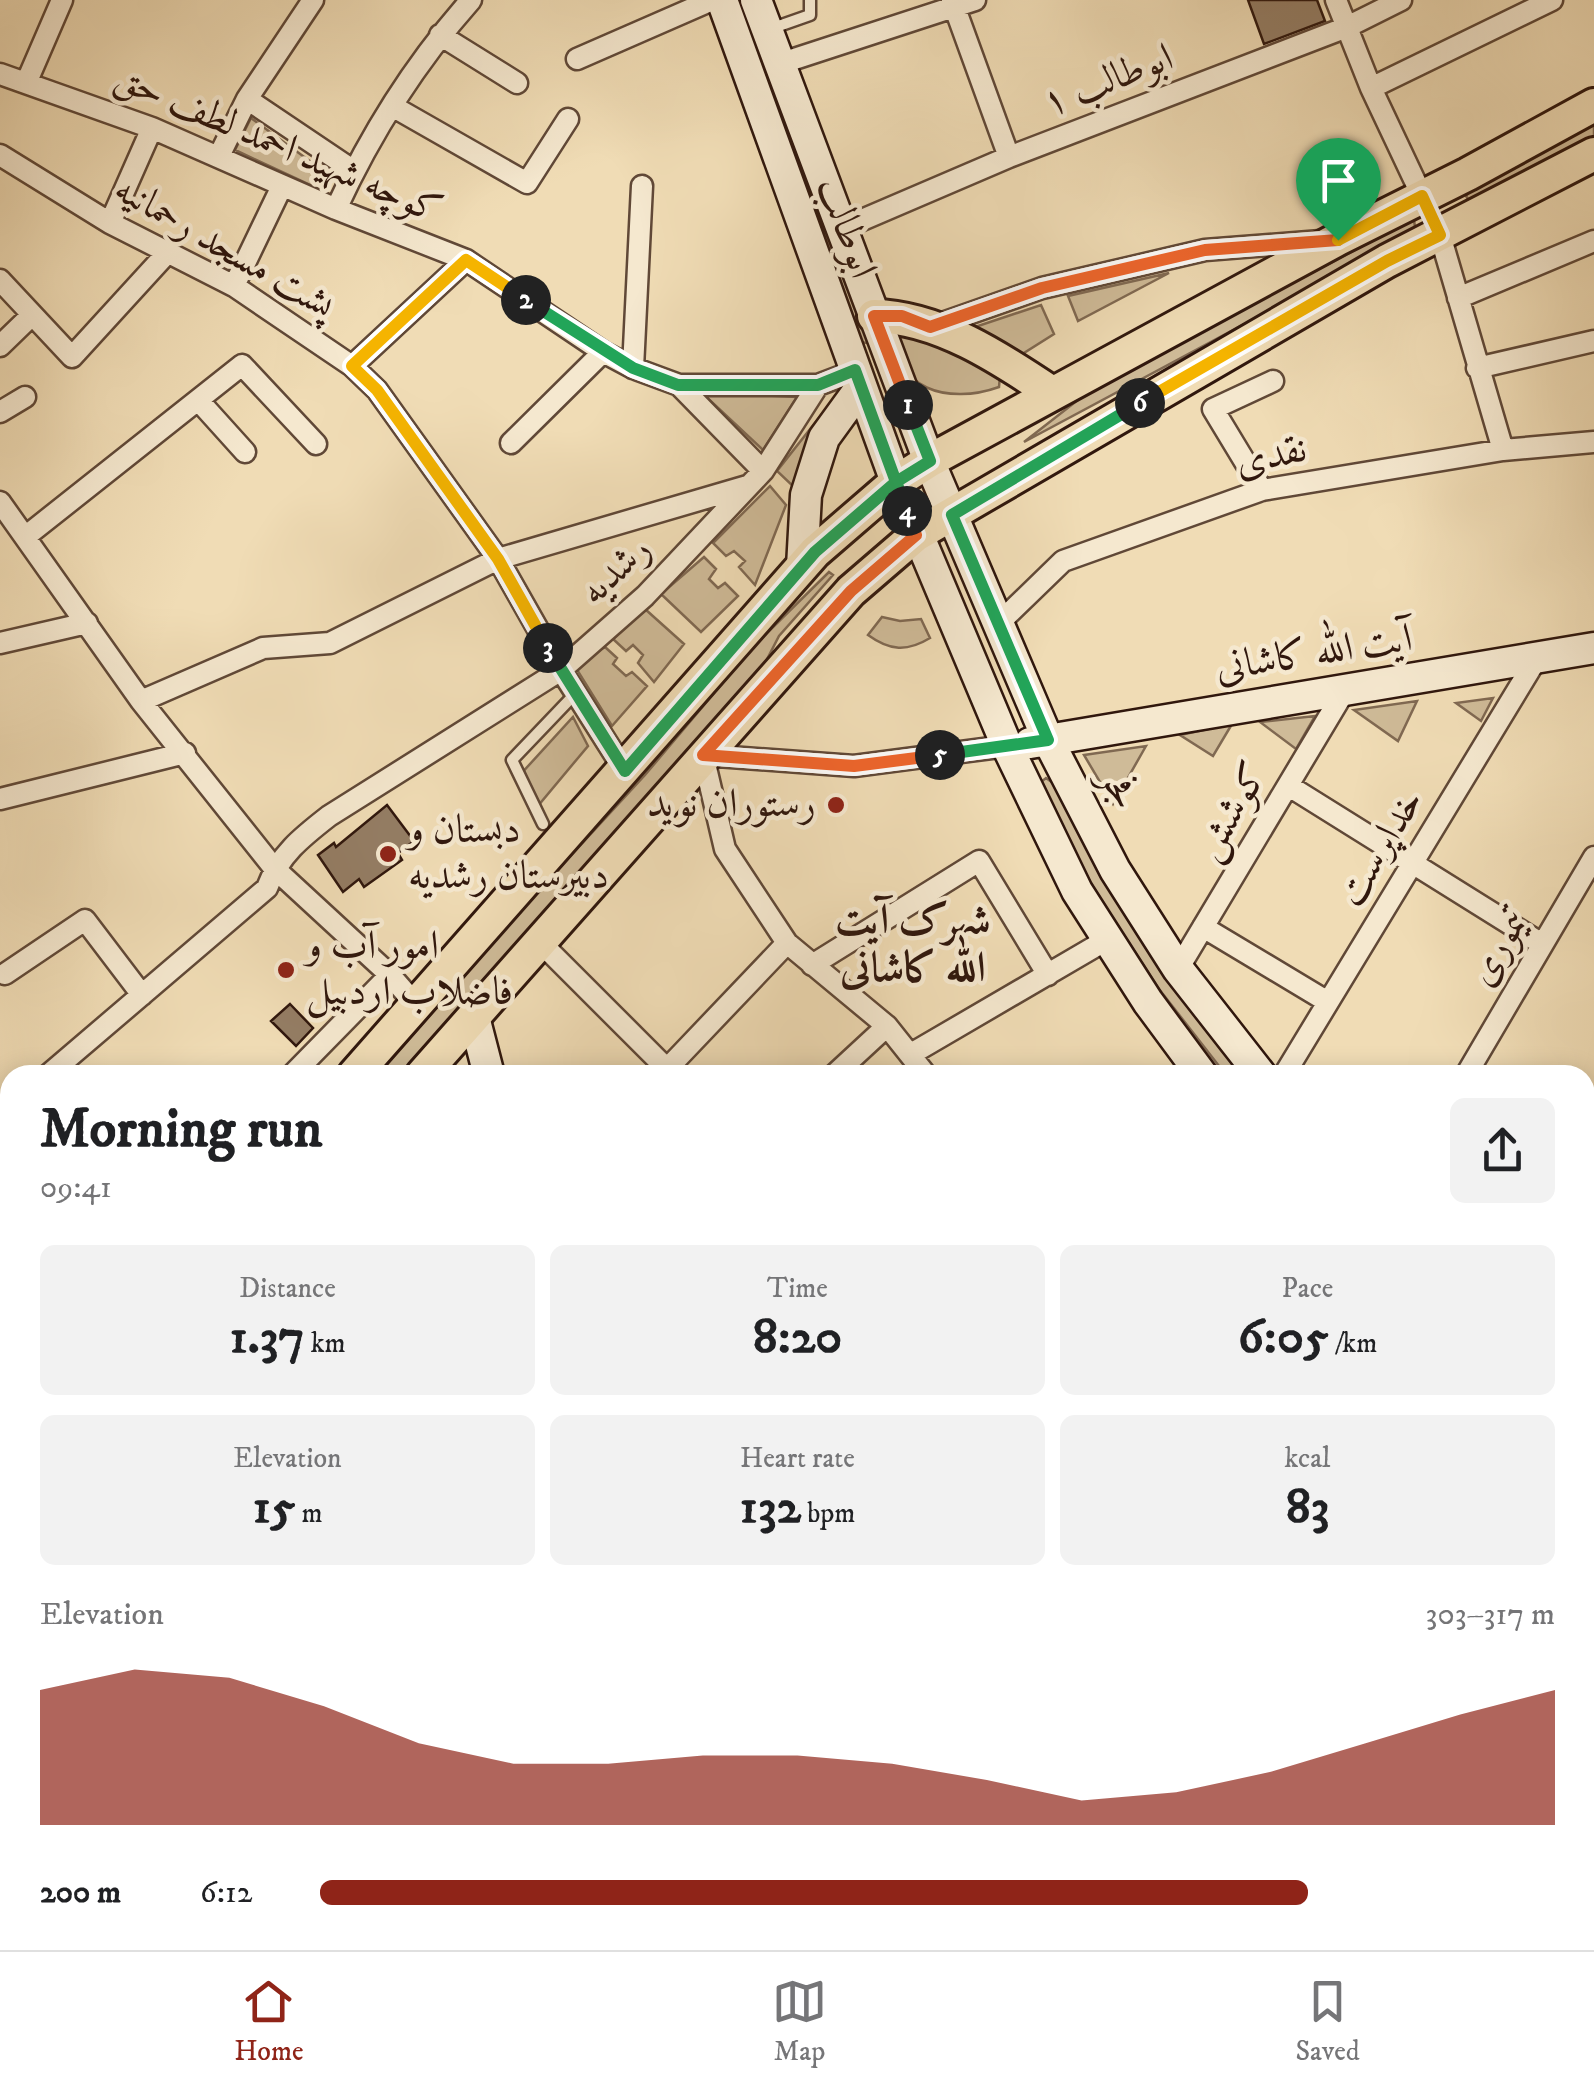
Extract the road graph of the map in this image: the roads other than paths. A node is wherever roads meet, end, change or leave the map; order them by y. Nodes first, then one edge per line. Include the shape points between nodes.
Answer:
1 (62, 0) edge
2 (313, 0) edge
3 (471, 0) edge
4 (712, 0) edge
5 (722, 0) edge
6 (756, 0) edge
7 (810, 0) edge
8 (976, 0) edge
9 (1336, 0) edge
10 (1401, 0) edge
11 (1552, 0) edge
12 (953, 3) edge
13 (1348, 27) junction
14 (767, 30) junction
15 (440, 34) junction
16 (577, 59) dead end
17 (780, 64) junction
18 (0, 74) edge
19 (27, 80) junction
20 (517, 84) dead end
21 (1371, 88) junction
22 (247, 99) junction
23 (1594, 105) edge
24 (392, 106) junction
25 (568, 119) dead end
26 (152, 128) junction
27 (1594, 154) edge
28 (0, 155) edge
29 (219, 156) junction
30 (1009, 157) junction
31 (354, 171) junction
32 (282, 186) junction
33 (642, 186) dead end
34 (1422, 196) junction
35 (336, 209) junction
36 (110, 223) junction
37 (841, 229) junction
38 (1440, 235) junction
39 (1338, 240) junction
40 (1594, 241) edge
41 (168, 252) junction
42 (466, 260) junction
43 (0, 280) edge
44 (234, 286) junction
45 (1458, 298) junction
46 (32, 315) junction
47 (874, 316) junction
48 (930, 327) junction
49 (1594, 341) edge
50 (0, 346) edge
51 (604, 352) junction
52 (352, 366) junction
53 (633, 368) junction
54 (1477, 368) junction
55 (858, 379) junction
56 (1273, 381) dead end
57 (678, 385) junction
58 (818, 385) junction
59 (1052, 393) junction
60 (25, 397) dead end
61 (200, 401) junction
62 (0, 412) edge
63 (1594, 442) edge
64 (511, 443) dead end
65 (316, 444) dead end
66 (1503, 450) junction
67 (245, 452) dead end
68 (930, 461) junction
69 (758, 478) junction
70 (896, 482) junction
71 (1262, 490) junction
72 (0, 502) edge
73 (952, 515) junction
74 (916, 535) junction
75 (25, 537) junction
76 (498, 559) junction
77 (802, 568) junction
78 (87, 623) junction
79 (996, 625) junction
80 (0, 643) edge
81 (1594, 648) edge
82 (1537, 658) junction
83 (561, 670) junction
84 (1345, 690) junction
85 (576, 693) junction
86 (141, 700) junction
87 (1048, 740) junction
88 (1007, 746) junction
89 (182, 753) junction
90 (703, 755) junction
91 (625, 771) junction
92 (1290, 786) junction
93 (0, 799) edge
94 (542, 824) dead end
95 (1594, 857) edge
96 (1414, 862) junction
97 (274, 868) junction
98 (1588, 881) edge
99 (1204, 927) junction
100 (1108, 939) junction
101 (540, 942) junction
102 (787, 943) junction
103 (1542, 944) junction
104 (812, 965) junction
105 (1178, 969) junction
106 (5, 974) dead end
107 (390, 975) junction
108 (1048, 975) junction
109 (142, 994) junction
110 (1328, 1002) junction
111 (416, 1006) junction
112 (474, 1017) junction
113 (887, 1026) junction
114 (911, 1054) junction
115 (60, 1065) edge
116 (302, 1065) edge
117 (363, 1065) edge
118 (431, 1065) edge
119 (486, 1065) edge
120 (663, 1065) edge
121 (676, 1065) edge
122 (845, 1065) edge
123 (919, 1065) edge
124 (1189, 1065) edge
125 (1253, 1065) edge
126 (1290, 1065) edge
127 (1472, 1065) edge

1 - 19 street
2 - 22 street
3 - 15 street
4 - 16 street
5 - 55 main road, ابوطالب
6 - 14 main road, ابوطالب
7 - 14 lane via 810,16
8 - 12 street
9 - 13 street
10 - 13 street, ابوطالب ۱
11 - 21 street
12 - 17 street
12 - 30 street
13 - 21 street
13 - 30 street, ابوطالب ۱
14 - 17 main road, ابوطالب
15 - 20 street
15 - 24 street
17 - 37 main road, ابوطالب
18 - 19 street, کوچه شهید احمد لطف حق
19 - 26 street, کوچه شهید احمد لطف حق
21 - 34 street
22 - 29 street
22 - 31 street
23 - 34 main road
24 - 25 street via 527,182
24 - 31 street
26 - 29 street, کوچه شهید احمد لطف حق
26 - 36 street
27 - 38 main road
28 - 36 street, پشت مسجد رحمانیه
29 - 32 street, کوچه شهید احمد لطف حق
30 - 37 street, ابوطالب ۱
31 - 35 street
32 - 35 street, کوچه شهید احمد لطف حق
32 - 44 street
33 - 53 street
34 - 38 main road
34 - 39 main road
35 - 42 street, کوچه شهید احمد لطف حق
36 - 41 street, پشت مسجد رحمانیه
37 - 47 main road, ابوطالب
38 - 45 street
38 - 73 main road
39 - 48 street via 1205,250 1042,288
39 - 59 main road
40 - 45 street
41 - 44 street, پشت مسجد رحمانیه
41 - 46 street via 72,357
42 - 51 street, کوچه شهید احمد لطف حق
42 - 52 street
43 - 46 street
44 - 52 street, پشت مسجد رحمانیه
45 - 54 street
46 - 50 street
47 - 48 main road via 902,316
47 - 68 main road, ابوطالب
48 - 59 main road via 989,353
49 - 54 street
51 - 53 street, کوچه شهید احمد لطف حق
51 - 64 street
52 - 76 street, پشت مسجد رحمانیه via 377,390
53 - 57 street, کوچه شهید احمد لطف حق
54 - 66 street
55 - 58 street, کوچه شهید احمد لطف حق
55 - 70 main road, ابوطالب
55 - 77 main road via 824,438 806,495
56 - 71 street via 1214,409
57 - 58 street, کوچه شهید احمد لطف حق
57 - 69 street
58 - 69 street, رشدیه
59 - 68 main road
60 - 62 street
61 - 65 street via 242,366
61 - 67 street
61 - 75 street
63 - 66 street, نقدی
66 - 71 street, نقدی
68 - 70 main road
68 - 73 main road, ابوطالب
69 - 76 street
69 - 83 street, رشدیه via 645,596
70 - 74 main road, ابوطالب
70 - 77 main road
71 - 79 street, نقدی via 1063,561
72 - 75 street
73 - 74 main road
73 - 79 main road, فجر
74 - 88 main road, فجر
74 - 90 main road via 851,591
75 - 78 street
76 - 83 street, پشت مسجد رحمانیه
76 - 86 street via 330,643 263,648
77 - 91 main road
78 - 80 street
78 - 86 street
79 - 87 main road, فجر
81 - 82 main road, آیت الله کاشانی
82 - 84 main road, آیت الله کاشانی
82 - 96 street, خداپرست
83 - 85 street, پشت مسجد رحمانیه
83 - 97 street, رشدیه via 330,816
84 - 87 main road, آیت الله کاشانی
84 - 92 street, کوشش
85 - 91 street, پشت مسجد رحمانیه
85 - 94 lane via 512,760
86 - 89 street
87 - 88 main road, آیت الله کاشانی
87 - 105 main road, فجر via 1114,870
88 - 90 street via 854,766
88 - 100 main road, فجر via 1077,891
89 - 93 street
89 - 97 street
90 - 101 main road
90 - 102 street via 725,849
91 - 111 main road
92 - 96 street
92 - 99 street, کوشش
95 - 98 street, تیموری
96 - 103 street
96 - 110 street, خداپرست
97 - 107 street
97 - 109 street, رشدیه via 266,888
98 - 103 street, تیموری
99 - 105 street, کوشش
99 - 110 street
100 - 108 street
100 - 124 main road, فجر
101 - 112 main road
101 - 120 street
102 - 104 street
102 - 121 street
103 - 127 street, تیموری
104 - 108 street via 979,861
104 - 113 street
105 - 125 main road, فجر
106 - 109 street via 86,920
107 - 111 street
107 - 116 street
108 - 114 street
109 - 115 street, رشدیه
110 - 126 street, خداپرست
111 - 117 main road
112 - 118 main road
112 - 119 main road
113 - 114 street
113 - 122 street
114 - 123 street

